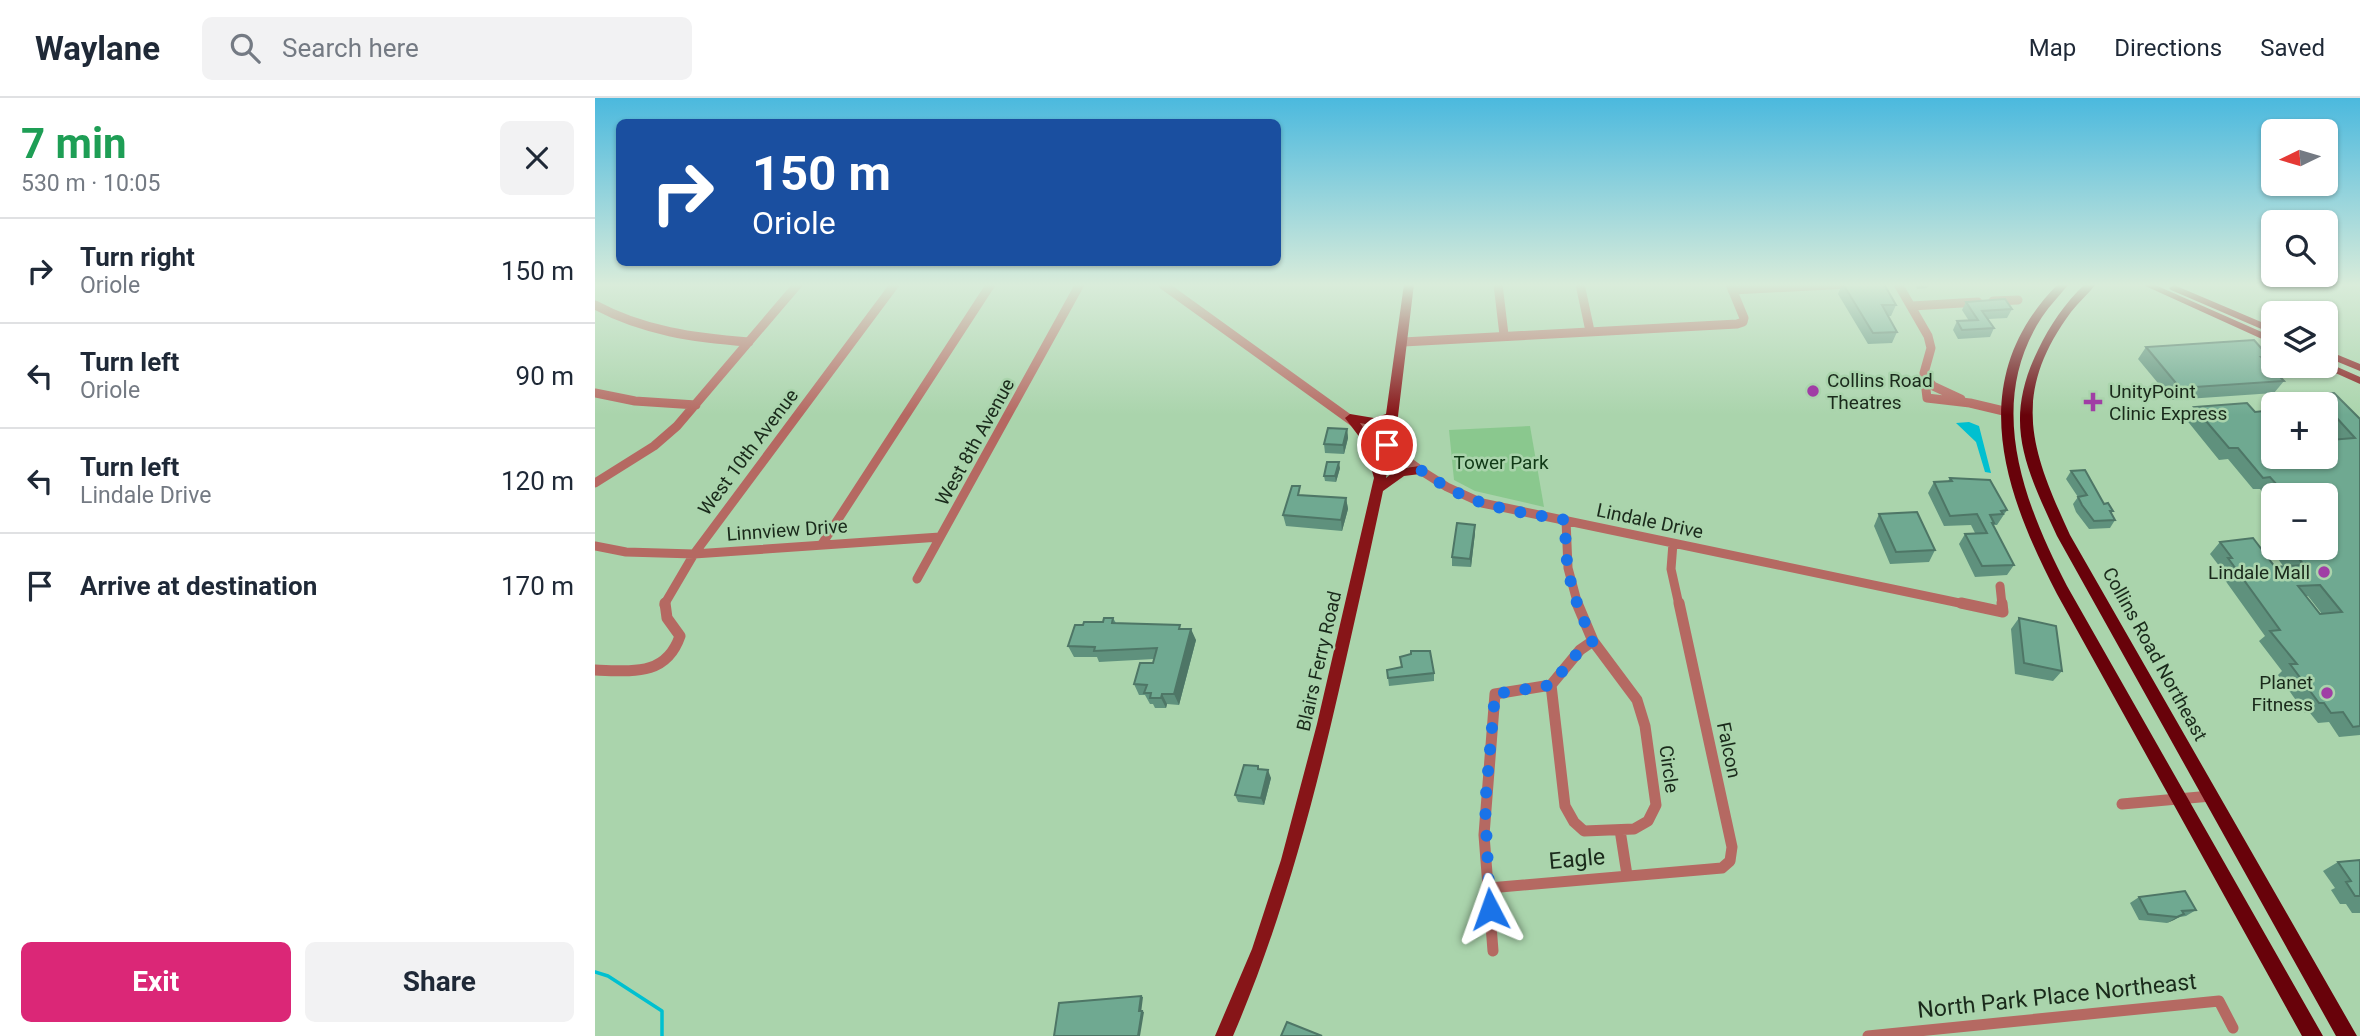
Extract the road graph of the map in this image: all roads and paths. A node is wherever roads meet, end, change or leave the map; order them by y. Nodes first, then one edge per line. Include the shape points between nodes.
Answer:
1 (652, 328) edge
2 (761, 328) edge
3 (862, 328) edge
4 (963, 328) edge
5 (1056, 328) edge
6 (1223, 328) edge
7 (1404, 328) edge
8 (1503, 328) edge
9 (1589, 328) edge
10 (1645, 328) edge
11 (1922, 328) edge
12 (2030, 328) edge
13 (2055, 328) edge
14 (2244, 328) edge
15 (1590, 331) junction
16 (1504, 335) junction
17 (2261, 336) edge
18 (749, 342) junction
19 (1403, 342) junction
20 (2338, 358) edge
21 (2360, 368) edge
22 (2338, 371) edge
23 (1924, 376) junction
24 (2360, 381) edge
25 (595, 393) edge
26 (1970, 403) junction
27 (696, 405) junction
28 (2008, 412) junction
29 (1393, 416) junction
30 (1350, 418) junction
31 (1387, 445) junction
32 (1420, 470) junction
33 (595, 483) edge
34 (1378, 485) junction
35 (1566, 520) junction
36 (940, 537) junction
37 (822, 544) junction
38 (1673, 544) junction
39 (595, 546) edge
40 (694, 554) junction
41 (918, 579) dead end
42 (2000, 586) dead end
43 (1593, 641) junction
44 (595, 670) edge
45 (1551, 685) junction
46 (2211, 796) junction
47 (2176, 799) junction
48 (2122, 803) dead end
49 (1620, 830) junction
50 (1627, 875) junction
51 (1489, 888) junction
52 (1493, 951) dead end
53 (2234, 1028) dead end
54 (1224, 1036) edge
55 (1868, 1036) edge
56 (2313, 1036) edge
57 (2347, 1036) edge

1 - 18 street via 702,339
2 - 18 street
3 - 40 street, West 10th Avenue
4 - 37 street
5 - 36 street, West 8th Avenue
6 - 30 street, Lindale Drive
7 - 19 main road, Blairs Ferry Road
8 - 16 street
9 - 15 street
10 - 15 street
11 - 23 street via 1931,348
12 - 28 highway via 2007,392
13 - 46 highway, Collins Road Northeast via 2032,375 2025,416 2043,491
14 - 17 main road
15 - 16 street
16 - 19 street
18 - 27 street
19 - 29 main road, Blairs Ferry Road
20 - 21 main road
22 - 24 main road
23 - 26 street via 1933,386
23 - 26 street via 1927,398
25 - 27 street
26 - 28 street
27 - 33 street via 654,446
28 - 47 highway via 2016,485 2048,563
29 - 30 main road via 1374,422
29 - 31 main road, Blairs Ferry Road
30 - 31 street, Lindale Drive
30 - 34 main road via 1369,442
31 - 32 street, Lindale Drive
31 - 34 main road, Blairs Ferry Road
32 - 34 main road via 1402,472
32 - 35 street, Lindale Drive via 1482,503
34 - 54 main road, Blairs Ferry Road via 1292,856 1268,930
35 - 38 street, Lindale Drive
35 - 43 street via 1567,573
36 - 37 street, Linnview Drive
36 - 41 street, West 8th Avenue
37 - 40 street, Linnview Drive
38 - 42 street, Lindale Drive via 2003,611
38 - 50 street, Falcon via 1671,569 1732,847 1730,861 1722,868
39 - 40 street, Linnview Drive
40 - 44 street, West 10th Avenue via 663,606 680,636 678,648 650,669
43 - 45 street
43 - 49 street, Circle via 1637,700 1654,781 1656,805 1649,821
45 - 49 street, Circle via 1565,806 1584,831
45 - 51 street via 1495,694 1485,805
46 - 47 street
46 - 57 highway, Collins Road Northeast
47 - 48 street
47 - 56 highway
49 - 50 street
50 - 51 street, Eagle
51 - 52 street
53 - 55 street, North Park Place Northeast via 2219,1001

